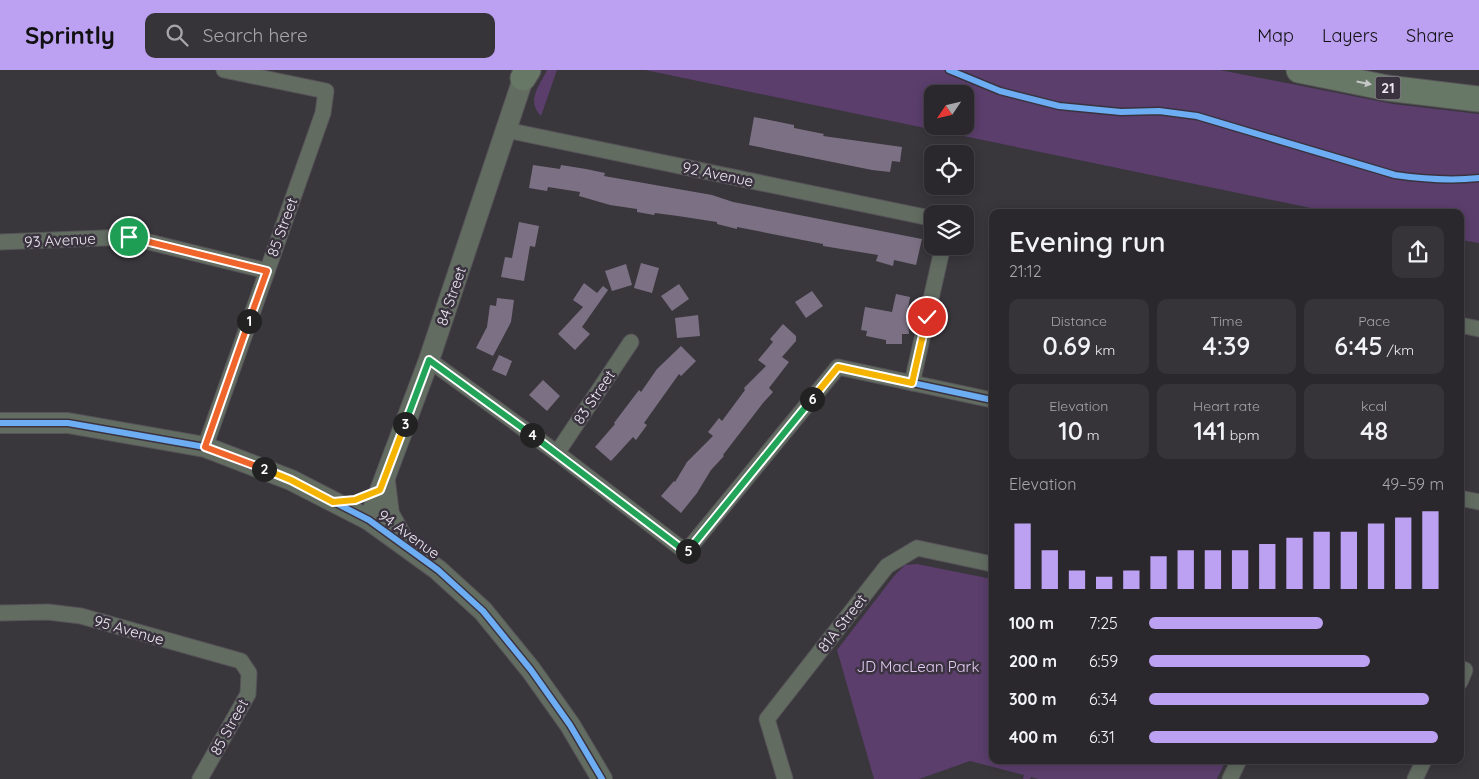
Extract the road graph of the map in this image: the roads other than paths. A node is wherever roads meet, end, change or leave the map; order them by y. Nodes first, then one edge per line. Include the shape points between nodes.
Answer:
1 (224, 70) edge
2 (1299, 70) edge
3 (526, 73) edge
4 (1479, 99) edge
5 (506, 130) junction
6 (924, 220) edge
7 (0, 242) edge
8 (941, 255) edge
9 (267, 271) junction
10 (1464, 326) edge
11 (1479, 329) edge
12 (632, 342) dead end
13 (429, 360) junction
14 (912, 383) junction
15 (989, 399) edge
16 (0, 423) edge
17 (205, 447) junction
18 (557, 453) junction
19 (382, 483) junction
20 (1464, 499) edge
21 (333, 502) junction
22 (1479, 502) edge
23 (369, 520) junction
24 (410, 549) junction
25 (989, 563) edge
26 (0, 613) edge
27 (249, 673) joint
28 (1237, 764) edge
29 (1422, 764) edge
30 (601, 777) edge
31 (200, 779) edge
32 (785, 779) edge
33 (1230, 779) edge
34 (1415, 779) edge

1 - 9 street, 85 Street via 326,91 323,114
2 -> 4 main road, 21 via 1387,88
3 - 5 street, 84 Street
5 - 6 street, 92 Avenue
5 - 13 street, 84 Street
7 - 9 street, 93 Avenue via 129,237
8 - 14 street
9 - 17 street, 85 Street
10 - 11 street
12 - 18 street, 83 Street
13 - 18 street
13 - 19 street, 84 Street
14 - 15 street
14 - 18 street via 838,367 686,552
16 - 17 street, 94 Avenue via 68,423
17 - 21 street, 94 Avenue via 291,480
19 - 21 street via 355,500
19 - 23 street, 84 Street
19 - 24 street via 389,514
20 - 22 street
21 - 23 street, 94 Avenue
23 - 24 street, 94 Avenue
24 - 30 street, 94 Avenue via 482,611 531,670 570,725
25 - 32 street, 81A Street via 917,548 887,566 767,719
26 - 27 street, 95 Avenue via 48,612 81,616 241,661
27 - 31 street, 85 Street via 248,694
28 - 33 street
29 - 34 street

